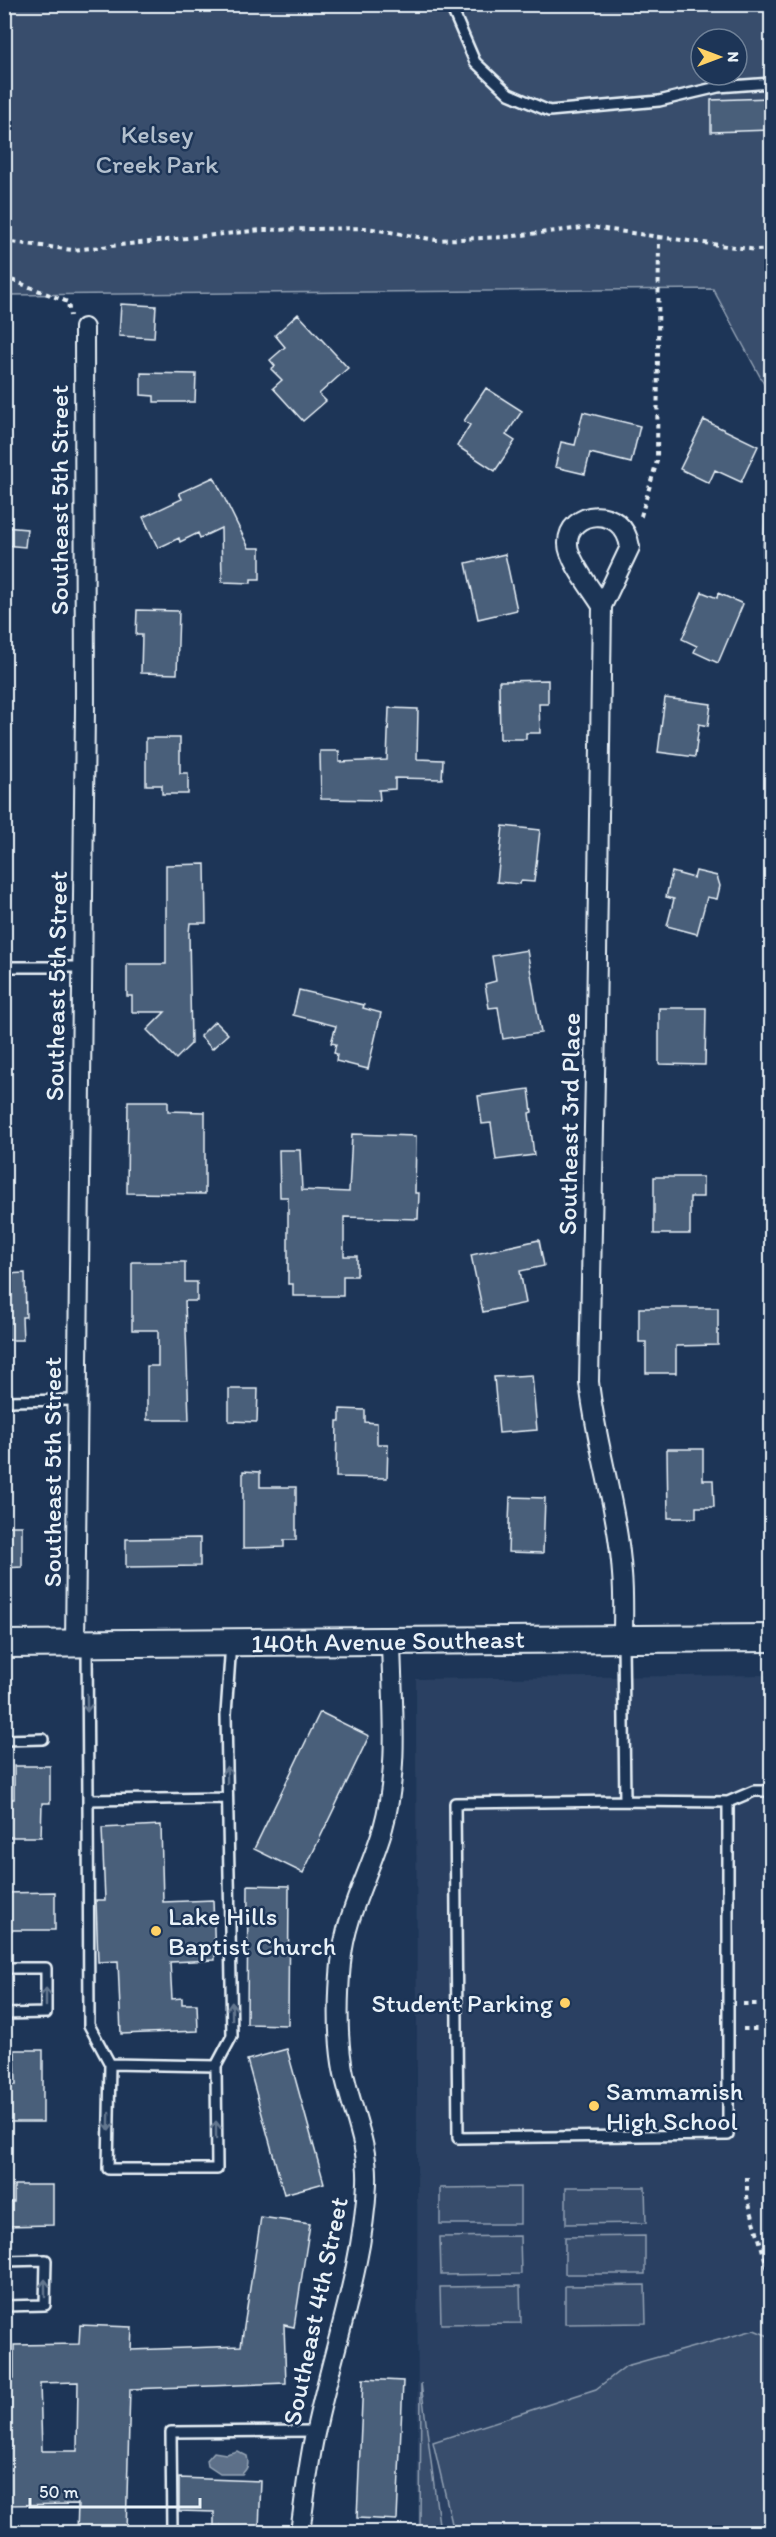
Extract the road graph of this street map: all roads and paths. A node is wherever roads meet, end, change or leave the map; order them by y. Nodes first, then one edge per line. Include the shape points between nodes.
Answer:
1 (450, 4) edge
2 (771, 83) edge
3 (659, 237) junction
4 (4, 241) edge
5 (771, 249) edge
6 (4, 277) edge
7 (84, 328) joint
8 (641, 516) dead end
9 (602, 606) junction
10 (4, 967) edge
11 (82, 967) junction
12 (77, 1400) junction
13 (4, 1401) edge
14 (771, 1638) edge
15 (623, 1639) junction
16 (391, 1641) junction
17 (231, 1643) junction
18 (4, 1644) edge
19 (81, 1644) junction
20 (43, 1739) dead end
21 (4, 1740) edge
22 (771, 1791) edge
23 (227, 1798) junction
24 (88, 1800) junction
25 (626, 1801) junction
26 (728, 1802) junction
27 (4, 1968) edge
28 (742, 2004) dead end
29 (761, 2004) dead end
30 (4, 2014) edge
31 (742, 2029) dead end
32 (761, 2029) dead end
33 (110, 2064) junction
34 (216, 2066) junction
35 (747, 2176) dead end
36 (4, 2261) edge
37 (771, 2283) edge
38 (4, 2306) edge
39 (315, 2431) junction
40 (172, 2532) edge
41 (300, 2532) edge

1 - 2 lane via 475,62 509,94 549,111 659,101 718,87
3 - 4 path via 591,227 436,240 367,228 262,230 73,249
3 - 5 path
3 - 8 path via 657,461
6 - 7 path via 68,302 68,314
7 - 11 street, Southeast 5th Street
9 - 9 street, Southeast 3rd Place via 630,547 625,529 601,516 583,520 570,534 568,544 571,556
9 - 15 street, Southeast 3rd Place via 589,1382 622,1573
10 - 11 lane
11 - 12 street, Southeast 5th Street
12 - 13 lane
12 - 19 street, Southeast 5th Street
14 - 15 street, 140th Avenue Southeast
15 - 16 street, 140th Avenue Southeast
15 - 25 lane
16 - 17 street, 140th Avenue Southeast
16 - 39 street, Southeast 4th Street via 393,1758 389,1795 383,1827 349,1921 341,1960 339,2004 342,2064 363,2144 366,2205
17 - 19 street, 140th Avenue Southeast
23 -> 17 lane via 226,1714
18 - 19 street, 140th Avenue Southeast
19 -> 24 lane
20 - 21 lane
22 - 26 lane via 754,1791
23 - 24 lane
34 -> 23 lane via 232,2036
24 - 33 lane via 89,2025
25 - 26 lane
25 - 26 lane via 455,1803 458,2138 728,2135
30 -> 27 lane via 46,2013 46,1968
28 - 29 path
31 - 32 path
33 - 34 lane
33 -> 34 lane via 108,2169 217,2169
35 - 37 path via 747,2197
38 -> 36 lane via 45,2305 46,2260
39 - 40 lane via 171,2432
39 - 41 street, Southeast 4th Street

